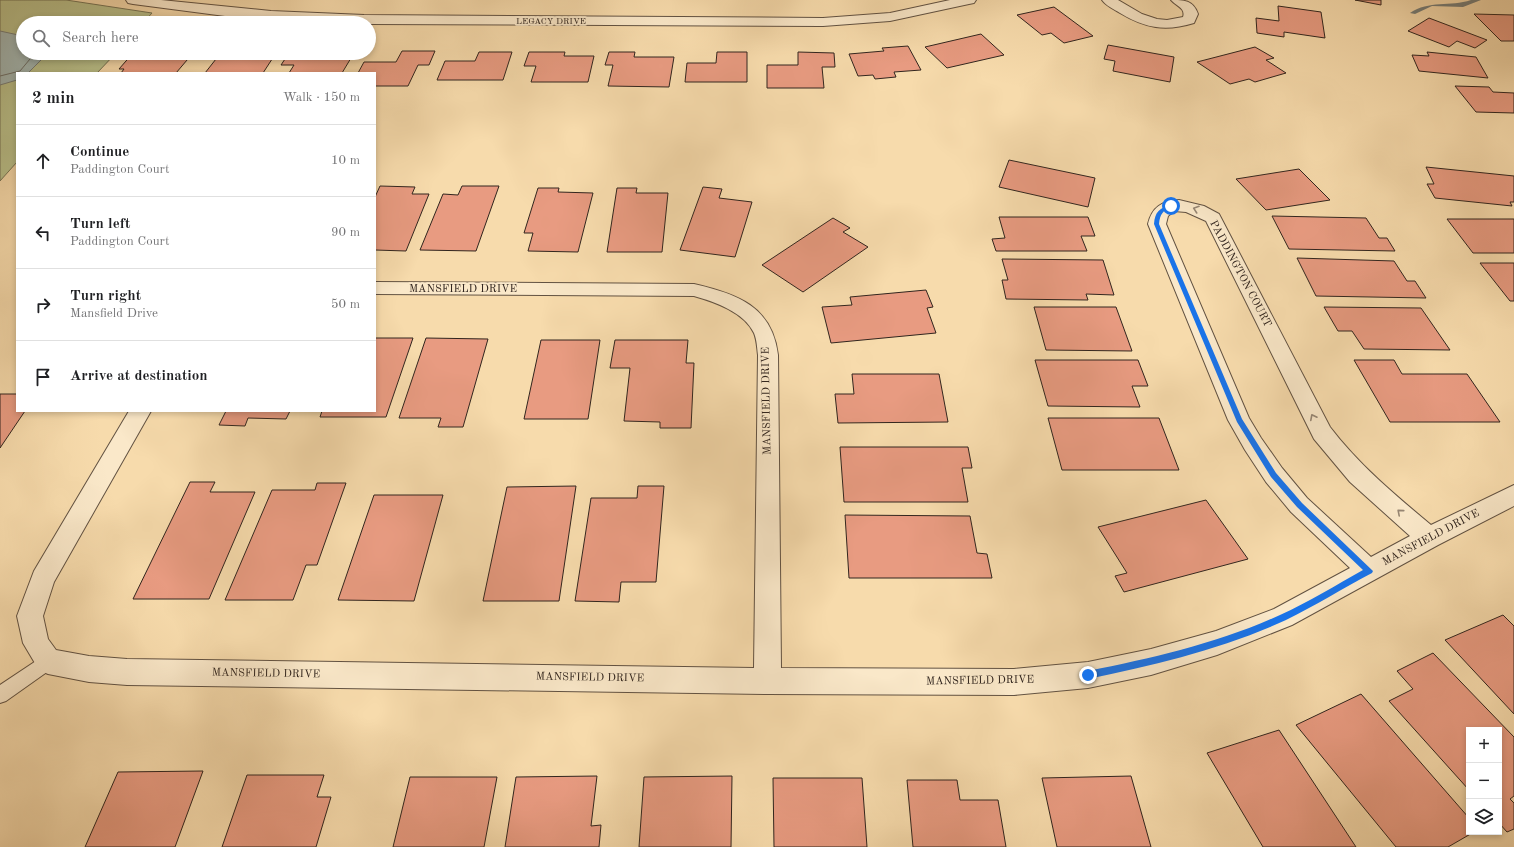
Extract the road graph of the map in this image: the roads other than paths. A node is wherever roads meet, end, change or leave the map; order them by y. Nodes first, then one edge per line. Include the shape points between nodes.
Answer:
1 (133, 0) edge
2 (969, 0) edge
3 (1109, 0) edge
4 (1178, 0) edge
5 (281, 16) edge
6 (376, 20) edge
7 (376, 288) edge
8 (139, 412) edge
9 (1514, 495) edge
10 (1429, 538) junction
11 (1369, 571) junction
12 (48, 661) junction
13 (767, 681) junction
14 (0, 695) edge

1 - 5 street, LEGACY DRIVE via 169,6
2 - 6 street, LEGACY DRIVE via 890,17 815,22
3 - 4 street via 1143,21 1169,25 1188,20 1191,14 1189,8
7 - 13 street, MANSFIELD DRIVE via 694,290 713,294 736,304 750,316 764,333 768,355
8 - 12 street via 43,579 30,616 36,643
9 - 10 street, MANSFIELD DRIVE
10 - 11 street, MANSFIELD DRIVE
10 -> 11 street, PADDINGTON COURT via 1358,476 1336,453 1322,433 1213,218 1187,206 1163,208 1157,216 1157,224 1243,426 1274,475 1299,505
11 - 13 street, MANSFIELD DRIVE via 1283,617 1217,642 1151,662 1088,675 1014,682
12 - 13 street, MANSFIELD DRIVE via 89,669 127,672
12 - 14 lane

